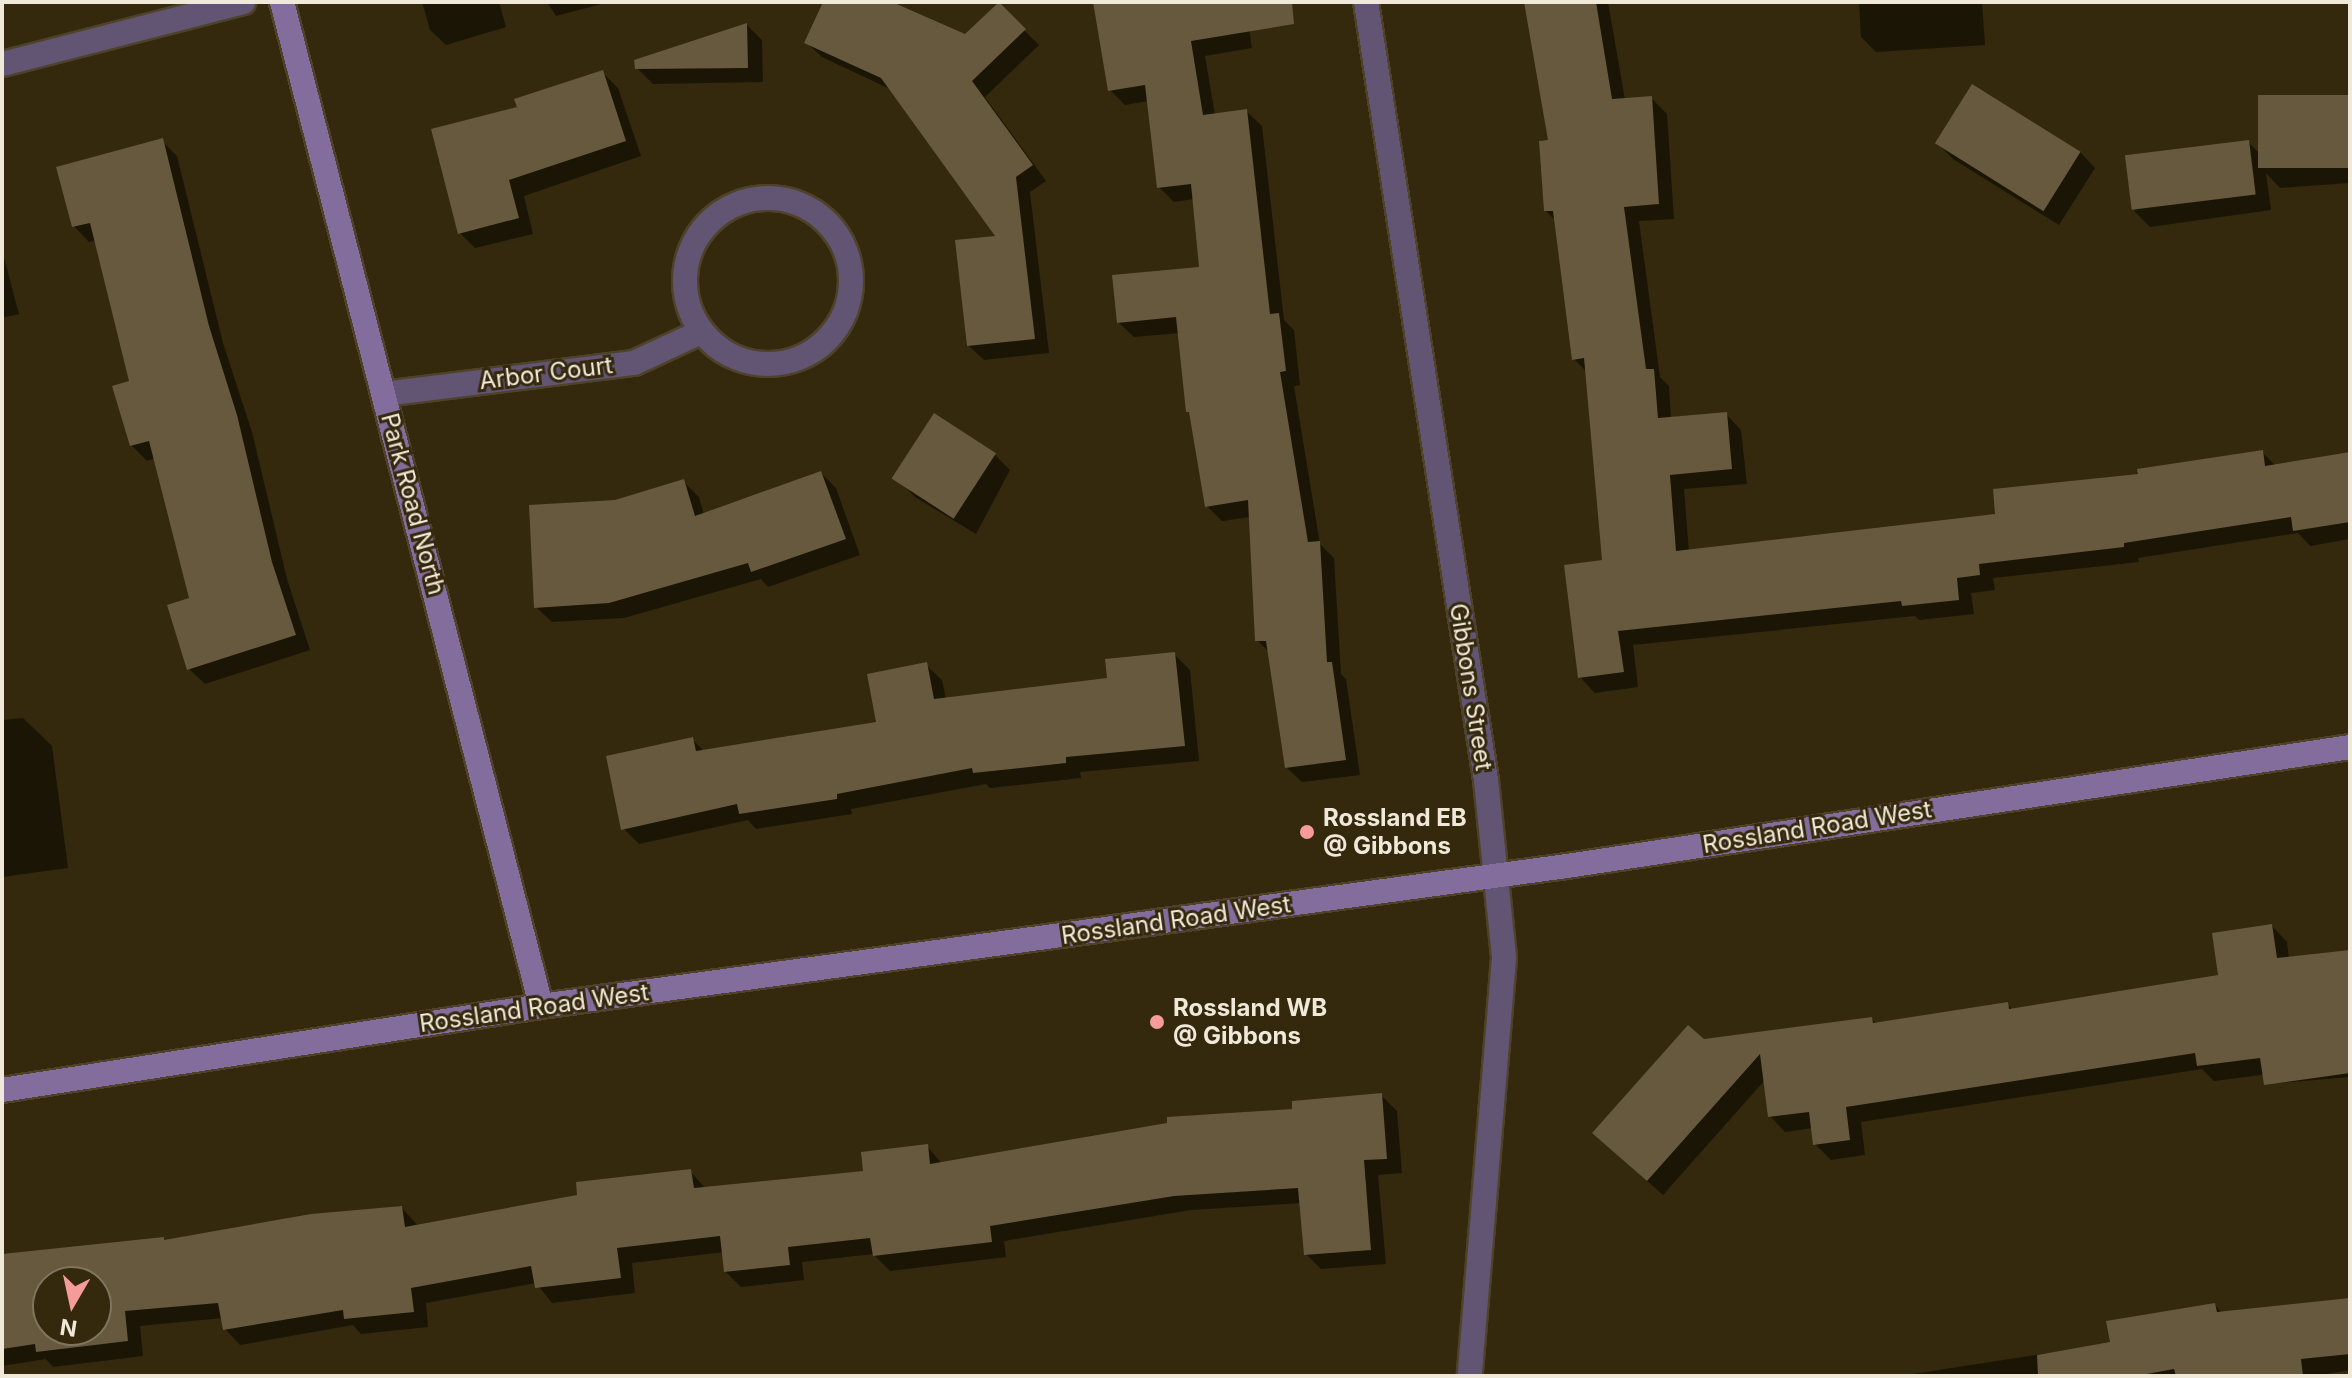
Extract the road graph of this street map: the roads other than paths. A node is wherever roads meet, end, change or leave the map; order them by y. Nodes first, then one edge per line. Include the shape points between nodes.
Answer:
1 (243, 2) edge
2 (282, 2) edge
3 (1366, 2) edge
4 (2, 64) edge
5 (701, 332) junction
6 (384, 394) junction
7 (2350, 747) edge
8 (1497, 876) junction
9 (541, 1006) junction
10 (2, 1090) edge
11 (1470, 1376) edge

1 - 4 street
2 - 6 main road, Park Road North
3 - 8 street, Gibbons Street
5 - 5 street via 720,350 745,361 797,359 820,346 843,314 851,275 844,248 829,224 807,207 780,198 752,199 725,209 703,227 689,251 684,279 688,306
5 - 6 street, Arbor Court via 634,363
6 - 9 main road, Park Road North
7 - 8 main road, Rossland Road West
8 - 9 main road, Rossland Road West
8 - 11 street, Gibbons Street via 1504,958
9 - 10 main road, Rossland Road West

